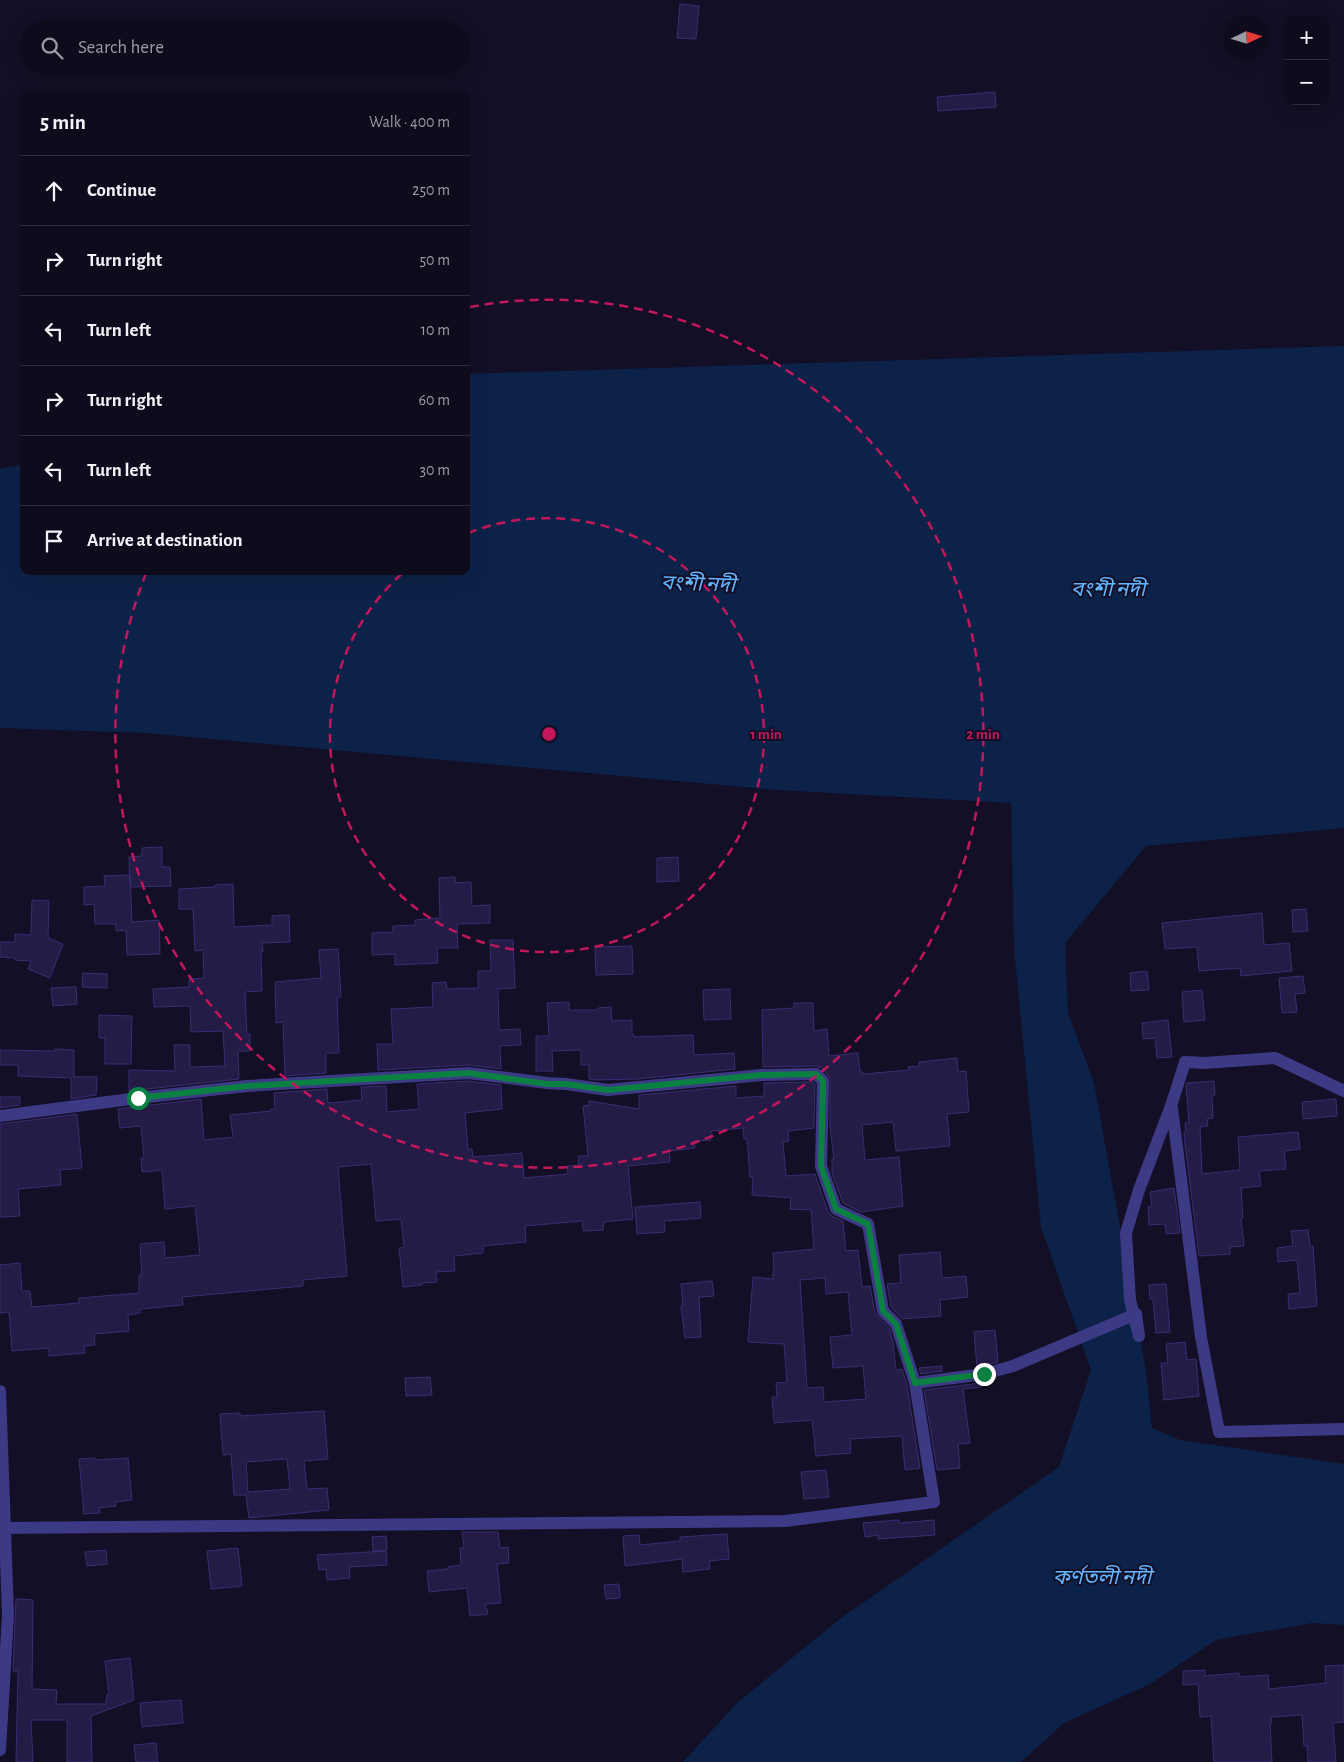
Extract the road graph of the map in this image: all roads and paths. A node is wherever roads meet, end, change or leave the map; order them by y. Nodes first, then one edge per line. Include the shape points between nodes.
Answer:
1 (1344, 1091) edge
2 (1171, 1106) junction
3 (0, 1116) edge
4 (915, 1383) junction
5 (0, 1391) edge
6 (1344, 1429) edge
7 (2, 1528) edge
8 (0, 1750) edge

1 - 2 street via 1275,1058 1185,1062
2 - 4 street, bridge via 1126,1232 1130,1300 1139,1336 1136,1314 1013,1366 984,1374
2 - 6 street via 1201,1337 1219,1432
3 - 4 street via 248,1086 468,1073 608,1090 761,1075 816,1074 823,1081 821,1166 836,1209 868,1224 883,1311 896,1324
4 - 7 street via 934,1502 785,1521
5 - 7 street
7 - 8 street via 8,1615

